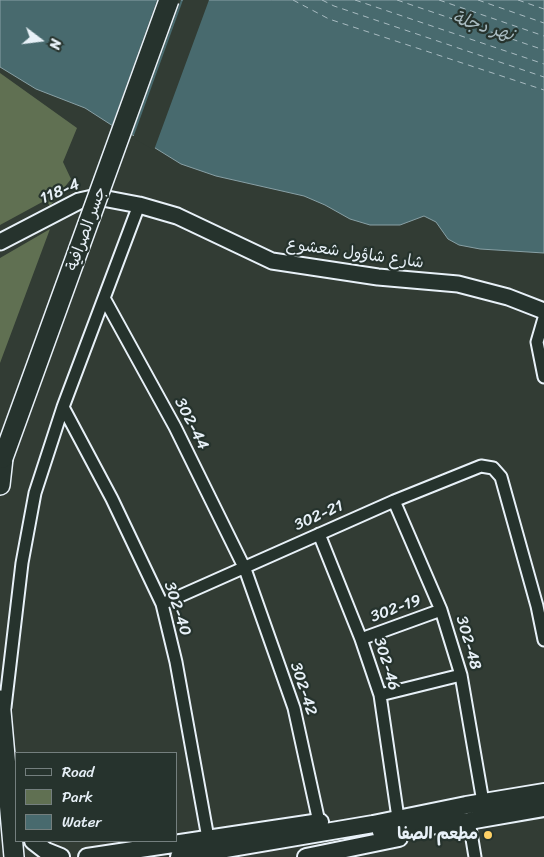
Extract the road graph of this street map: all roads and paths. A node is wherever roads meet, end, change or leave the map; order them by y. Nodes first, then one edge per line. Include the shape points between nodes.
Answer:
1 (169, 0) edge
2 (139, 205) junction
3 (0, 242) edge
4 (104, 298) junction
5 (544, 311) edge
6 (544, 318) edge
7 (544, 377) edge
8 (63, 407) junction
9 (2, 463) edge
10 (0, 485) edge
11 (394, 501) junction
12 (318, 534) junction
13 (244, 569) junction
14 (162, 604) junction
15 (441, 610) junction
16 (362, 639) junction
17 (544, 640) edge
18 (461, 674) junction
19 (380, 695) junction
20 (0, 700) edge
21 (2, 729) junction
22 (544, 792) edge
23 (483, 802) junction
24 (544, 808) edge
25 (397, 811) junction
26 (460, 817) junction
27 (319, 822) junction
28 (13, 824) edge
29 (373, 829) junction
30 (208, 838) junction
31 (34, 842) edge
32 (14, 857) edge
33 (61, 857) edge
34 (87, 857) edge
35 (179, 857) edge
36 (233, 857) edge
37 (306, 857) edge
38 (475, 857) edge

1 - 9 main road, جسر الصرافية, bridge
2 - 3 street, 118-4 via 97,197 82,199
2 - 4 street
2 - 5 street, شارع شاؤول شعشوع via 177,216 272,260 368,276 458,284 508,297
4 - 8 street
4 - 13 street, 302-44 via 175,427
6 - 7 street via 538,342
8 - 14 street, 302-40
8 - 21 street via 35,493 22,563
9 - 10 main road, جسر الصرافية
11 - 12 street, 302-21
11 - 15 street, 302-48
11 - 17 street, 302-21 via 481,466 493,468 501,477
12 - 13 street, 302-21
12 - 16 street, 302-46
13 - 14 street, 302-21
13 - 27 street, 302-42 via 294,708
14 - 30 street, 302-40 via 176,662
15 - 16 street, 302-19
15 - 18 street, 302-48
16 - 19 street, 302-46
18 - 19 street
18 - 23 street, 302-48
19 - 25 street, 302-46
20 - 21 main road
21 - 28 main road
22 - 23 main road
23 - 26 main road
24 - 26 main road
25 - 26 main road
25 - 27 main road
26 - 29 main road
26 - 37 main road via 376,844
26 - 38 street
27 - 30 main road
28 - 32 main road
29 - 35 main road
29 - 36 main road
30 - 34 main road
31 - 33 main road

